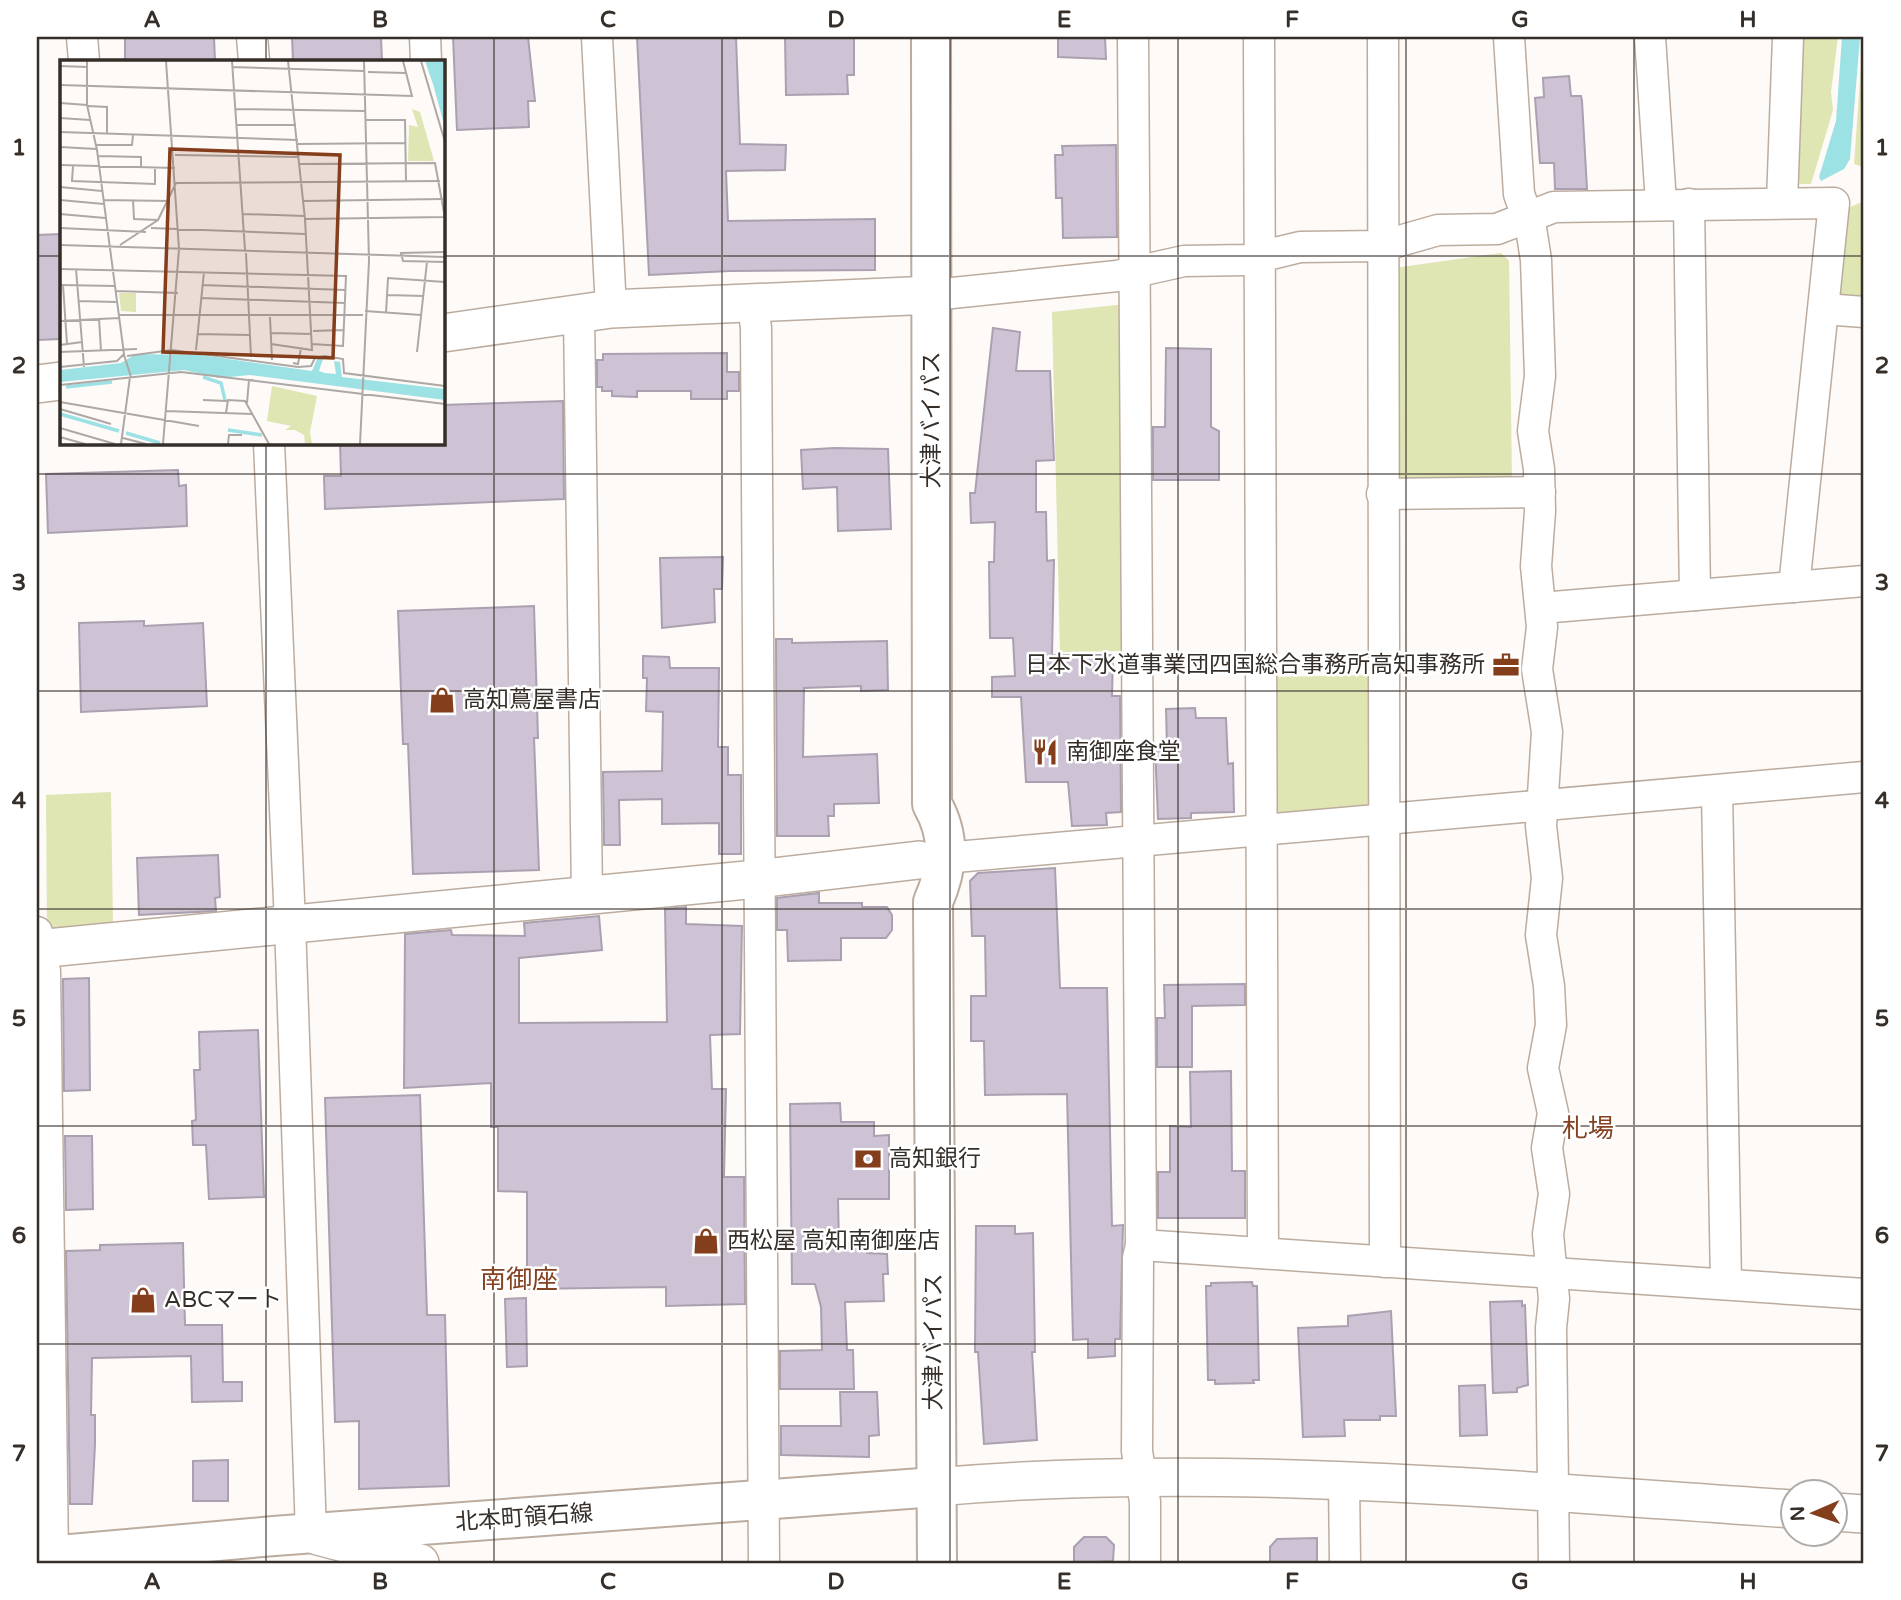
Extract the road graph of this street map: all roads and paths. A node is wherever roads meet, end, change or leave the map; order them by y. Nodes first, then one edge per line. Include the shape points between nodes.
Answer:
1 (82, 37) edge
2 (252, 37) edge
3 (425, 37) edge
4 (597, 37) edge
5 (931, 37) edge
6 (1133, 37) edge
7 (1259, 37) edge
8 (1383, 37) edge
9 (1509, 37) edge
10 (1650, 37) edge
11 (1788, 37) edge
12 (83, 60) edge
13 (254, 60) edge
14 (426, 60) edge
15 (1782, 202) junction
16 (1675, 204) junction
17 (1527, 218) junction
18 (1382, 246) junction
19 (1259, 258) junction
20 (1135, 272) junction
21 (933, 295) junction
22 (753, 303) junction
23 (1824, 309) junction
24 (595, 312) junction
25 (1864, 313) edge
26 (444, 333) edge
27 (60, 381) edge
28 (37, 384) edge
29 (269, 444) edge
30 (1540, 492) junction
31 (1382, 494) junction
32 (1864, 581) edge
33 (1794, 587) junction
34 (1695, 595) junction
35 (1541, 608) junction
36 (1864, 777) edge
37 (1717, 791) junction
38 (1541, 806) junction
39 (1384, 820) junction
40 (1261, 830) junction
41 (1139, 841) junction
42 (932, 859) junction
43 (757, 879) junction
44 (587, 896) junction
45 (290, 923) junction
46 (38, 943) edge
47 (1141, 1245) junction
48 (1263, 1253) junction
49 (1385, 1262) junction
50 (1552, 1274) junction
51 (1726, 1283) junction
52 (1864, 1294) edge
53 (1141, 1475) junction
54 (1344, 1480) junction
55 (935, 1487) junction
56 (1553, 1493) junction
57 (762, 1500) junction
58 (1778, 1508) edge
59 (311, 1534) junction
60 (171, 1554) edge
61 (45, 1557) edge
62 (420, 1563) edge
63 (764, 1563) edge
64 (936, 1563) edge
65 (1145, 1563) edge
66 (1345, 1563) edge
67 (1554, 1563) edge

1 - 12 street
2 - 13 street
3 - 14 street
4 - 24 street
5 - 21 main road, 大津バイパス
6 - 20 street
7 - 19 street
8 - 18 street
9 - 17 street via 1519,194
10 - 16 street
11 - 15 street
15 - 16 street
15 - 23 street via 1834,203
16 - 17 street via 1554,206
16 - 34 street
17 - 18 street via 1497,229 1438,230
17 - 30 street via 1536,260 1540,376 1533,431
18 - 19 street via 1300,247
18 - 31 street
19 - 20 street via 1184,261
19 - 40 street
20 - 21 street
20 - 41 street
21 - 22 street
21 - 42 main road, 大津バイパス via 932,804 919,817
22 - 24 street
22 - 43 street
23 - 25 street
23 - 33 street
24 - 26 street
24 - 44 street
27 - 28 street
29 - 45 street
30 - 31 street
30 - 35 street via 1536,566
31 - 39 street
32 - 33 street
33 - 34 street
34 - 35 street
35 - 38 street via 1537,679 1547,743
36 - 37 street
37 - 38 street
37 - 51 street
38 - 39 street
38 - 50 street via 1547,878 1541,935 1551,1025 1544,1068 1553,1113 1547,1149 1554,1194 1548,1234
39 - 40 street
39 - 49 street
40 - 41 street
40 - 48 street
41 - 42 street
41 - 47 street
42 - 43 street
42 - 55 main road, 大津バイパス via 920,886 933,902
43 - 44 street
43 - 57 street
44 - 45 street
45 - 46 street
45 - 59 street
46 - 61 street via 45,971
47 - 48 street
47 - 53 street via 1137,1437
48 - 49 street
49 - 50 street
50 - 51 street
50 - 56 street
51 - 52 street
53 - 54 street
53 - 55 street
53 - 65 street
54 - 56 street
54 - 66 street
55 - 57 main road, 北本町領石線
55 - 64 main road
56 - 58 street
56 - 67 street
57 - 59 main road, 北本町領石線
57 - 63 street
59 - 60 main road, 北本町領石線
59 - 62 street
60 - 61 main road, 北本町領石線

